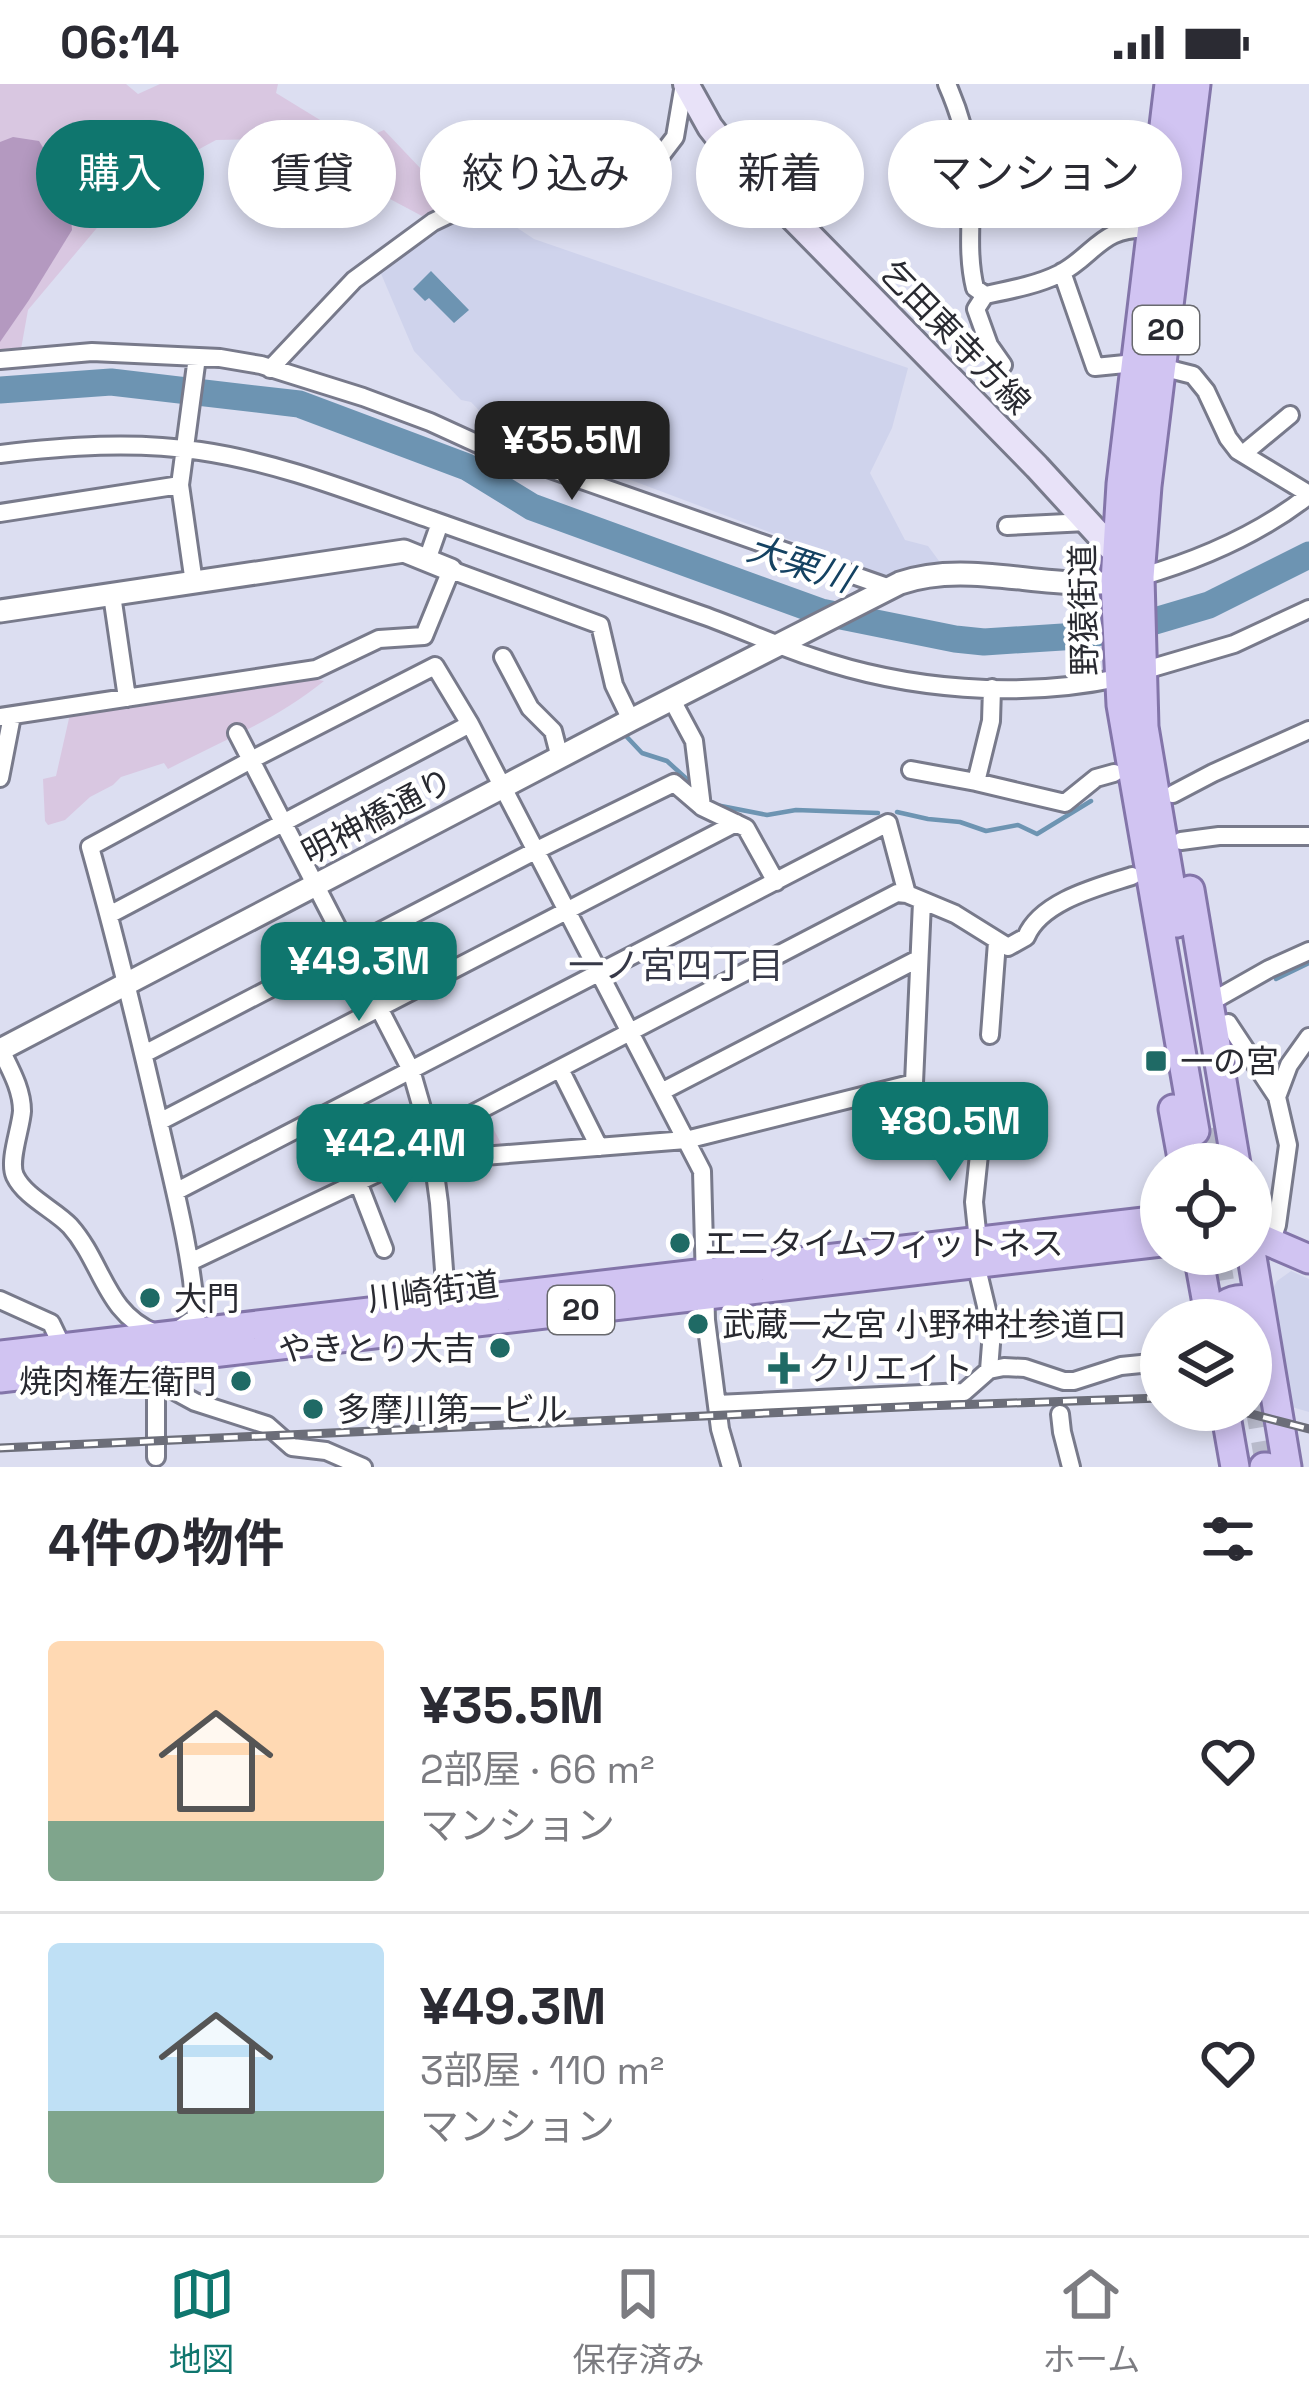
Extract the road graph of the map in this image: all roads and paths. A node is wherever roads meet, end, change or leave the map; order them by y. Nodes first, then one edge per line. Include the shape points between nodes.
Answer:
1 (685, 84) edge
2 (947, 84) edge
3 (1169, 84) edge
4 (1196, 84) edge
5 (1172, 120) edge
6 (1182, 126) edge
7 (1165, 228) edge
8 (1152, 229) joint
9 (1062, 272) junction
10 (985, 295) junction
11 (196, 359) junction
12 (0, 360) edge
13 (1003, 365) dead end
14 (1149, 365) junction
15 (270, 369) junction
16 (1290, 415) dead end
17 (186, 448) junction
18 (0, 454) edge
19 (1243, 454) junction
20 (180, 485) junction
21 (1309, 495) edge
22 (0, 513) edge
23 (1087, 522) junction
24 (440, 523) junction
25 (1007, 526) dead end
26 (427, 560) junction
27 (451, 570) junction
28 (1126, 577) junction
29 (194, 583) junction
30 (888, 589) junction
31 (112, 595) junction
32 (1309, 610) edge
33 (0, 611) edge
34 (783, 643) junction
35 (503, 657) dead end
36 (1130, 672) junction
37 (992, 688) junction
38 (127, 698) junction
39 (672, 700) junction
40 (6, 716) edge
41 (631, 720) junction
42 (470, 724) junction
43 (1309, 730) edge
44 (236, 733) dead end
45 (560, 758) junction
46 (251, 760) junction
47 (911, 770) dead end
48 (1114, 773) junction
49 (0, 778) edge
50 (976, 782) junction
51 (502, 788) junction
52 (1173, 794) junction
53 (702, 807) junction
54 (283, 822) junction
55 (736, 824) junction
56 (1309, 836) edge
57 (1181, 841) junction
58 (536, 851) junction
59 (1132, 876) junction
60 (776, 881) junction
61 (316, 886) junction
62 (914, 898) junction
63 (567, 911) junction
64 (109, 915) junction
65 (997, 942) junction
66 (349, 949) junction
67 (1309, 951) edge
68 (918, 959) junction
69 (599, 973) junction
70 (127, 983) junction
71 (380, 1008) junction
72 (1211, 1015) junction
73 (630, 1033) junction
74 (990, 1035) dead end
75 (1309, 1036) edge
76 (1, 1050) edge
77 (144, 1054) junction
78 (560, 1069) junction
79 (411, 1070) junction
80 (661, 1092) junction
81 (1277, 1097) junction
82 (159, 1122) junction
83 (982, 1126) dead end
84 (686, 1140) junction
85 (1205, 1143) tunnel mouth
86 (1206, 1143) tunnel mouth
87 (1206, 1143) tunnel mouth
88 (599, 1147) junction
89 (430, 1148) junction
90 (358, 1183) junction
91 (177, 1191) junction
92 (1140, 1224) edge
93 (1272, 1229) edge
94 (1140, 1243) edge
95 (1272, 1247) edge
96 (384, 1250) dead end
97 (977, 1252) junction
98 (1309, 1259) edge
99 (190, 1262) junction
100 (704, 1284) junction
101 (0, 1300) edge
102 (448, 1314) junction
103 (63, 1348) junction
104 (0, 1355) edge
105 (162, 1360) junction
106 (1140, 1364) edge
107 (989, 1370) junction
108 (0, 1378) edge
109 (717, 1404) junction
110 (1060, 1414) dead end
111 (1272, 1416) edge
112 (1226, 1431) edge
113 (156, 1457) dead end
114 (1228, 1465) edge
115 (363, 1467) edge
116 (731, 1467) edge
117 (1071, 1467) edge
118 (1287, 1467) edge

1 - 15 street via 675,137 662,154 563,212 479,208 433,222 354,280
1 - 23 main road, 乞田東寺方線 via 736,160
2 - 10 street via 970,167 969,264 975,289
3 - 5 main road, 野猿街道 / 20
4 - 6 main road, 野猿街道 / 20
7 - 14 main road, 野猿街道 / 20
8 - 9 street via 1103,238
8 - 14 main road, 野猿街道 / 20
9 - 10 street
9 - 14 street via 1095,368
10 - 13 street via 976,308
11 - 12 street via 92,352
11 - 15 street
11 - 17 street
14 - 19 street via 1201,382
14 - 28 main road, 野猿街道 / 20 via 1147,487
15 - 30 street
16 - 19 street
17 - 18 street
17 - 20 street
17 - 24 street via 279,467
19 - 21 street
20 - 22 street
20 - 29 street
21 - 28 street via 1239,538
23 - 25 street
23 - 28 main road, 乞田東寺方線
24 - 26 street
24 - 34 street
26 - 27 street
26 - 29 street via 404,551
27 - 38 street via 424,636 379,639 316,669
27 - 41 street via 600,625
28 - 30 street, 明神橋通り via 1084,585 943,574
28 - 36 main road, 野猿街道 / 20
29 - 31 street
30 - 34 street, 明神橋通り
31 - 33 street
31 - 38 street
32 - 36 street via 1234,644
34 - 37 street via 862,671
34 - 39 street, 明神橋通り
35 - 45 street via 530,708 553,731
36 - 37 street via 1089,684
36 - 48 main road, 20 via 1108,724
36 - 52 main road, 20 via 1161,724
36 - 86 main road, 野猿街道 / 20
37 - 50 street
38 - 40 street
39 - 41 street, 明神橋通り
39 - 53 street via 694,741
40 - 49 street
41 - 45 street, 明神橋通り
42 - 46 street via 435,666
42 - 51 street
42 - 54 street
43 - 52 street
44 - 46 street
45 - 51 street, 明神橋通り
46 - 54 street
46 - 64 street via 90,847
47 - 50 street
48 - 50 street via 1065,803
48 - 59 main road, 20
51 - 58 street
51 - 61 street, 明神橋通り
52 - 57 main road, 20
53 - 55 street
53 - 58 street via 674,783
54 - 61 street
54 - 64 street
55 - 60 street via 746,827
55 - 63 street
56 - 57 street
57 - 72 main road, 20
58 - 63 street
58 - 66 street
59 - 65 street via 1063,901 1008,947
59 - 85 main road, 20
60 - 62 street via 888,824
60 - 69 street
61 - 66 street
61 - 70 street, 明神橋通り
62 - 65 street
62 - 68 street
62 - 73 street via 897,893
63 - 69 street
63 - 71 street
64 - 70 street
65 - 74 street
66 - 71 street
66 - 77 street
67 - 72 street via 1269,969
68 - 80 street
68 - 84 street via 914,1083
69 - 73 street
69 - 79 street
70 - 76 street, 明神橋通り
70 - 77 street
71 - 79 street
71 - 82 street
72 - 81 street via 1228,1023
72 - 87 main road, 20
73 - 78 street
73 - 80 street
75 - 81 street
76 - 105 street via 21,1098 15,1176 76,1233 110,1295
77 - 82 street
78 - 88 street
78 - 89 street
79 - 89 street
79 - 91 street
80 - 84 street
81 - 93 street via 1288,1145
82 - 91 street
83 - 97 street
84 - 88 street
84 - 100 street via 702,1171
88 - 89 street
89 - 90 street
89 - 102 street
90 - 96 street
90 - 99 street
91 - 99 street
92 - 97 main road, 川崎街道 / 20
94 - 97 main road, 川崎街道 / 20
95 - 98 main road
97 - 100 main road, 川崎街道 / 20
97 - 107 street via 992,1331
99 - 105 street via 196,1317
100 - 102 main road, 川崎街道 / 20
100 - 109 street
101 - 103 street via 51,1323
102 - 105 main road, 川崎街道 / 20
103 - 104 main road, 川崎街道 / 20
103 - 105 main road, 川崎街道 / 20
105 - 108 main road, 川崎街道 / 20
105 - 113 street
105 - 115 street via 195,1402 267,1425 292,1447
106 - 107 street via 1074,1381 1025,1368
107 - 109 street via 964,1392
109 - 116 street
110 - 117 street
111 - 118 main road
112 - 114 main road

